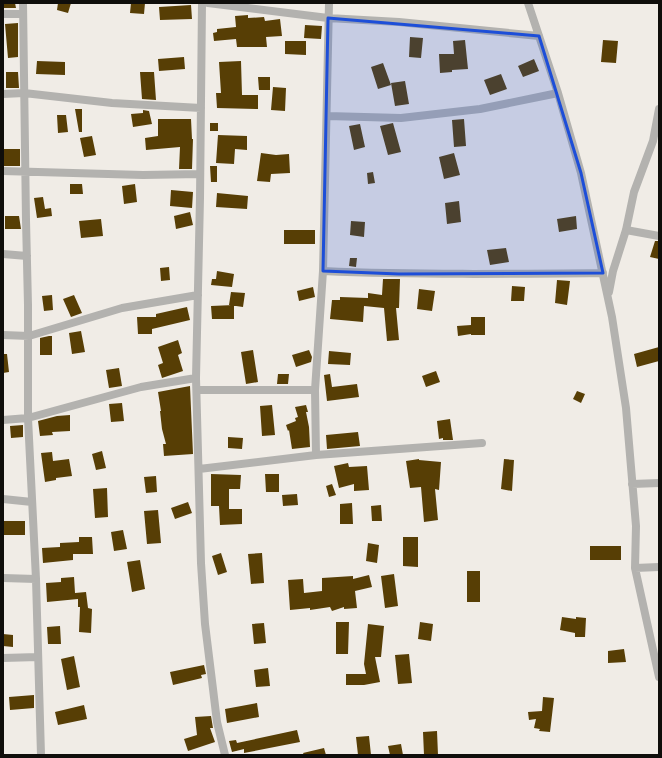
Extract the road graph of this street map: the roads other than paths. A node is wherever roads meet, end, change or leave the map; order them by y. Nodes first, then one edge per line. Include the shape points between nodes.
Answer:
1 (23, 3) edge
2 (202, 3) edge
3 (208, 3) edge
4 (329, 3) edge
5 (528, 3) edge
6 (3, 14) edge
7 (23, 14) junction
8 (328, 18) junction
9 (539, 36) junction
10 (24, 93) junction
11 (558, 93) junction
12 (3, 94) edge
13 (201, 108) junction
14 (659, 109) edge
15 (327, 116) junction
16 (656, 141) edge
17 (3, 172) edge
18 (25, 172) junction
19 (200, 174) junction
20 (626, 230) junction
21 (659, 236) edge
22 (3, 254) edge
23 (27, 256) junction
24 (323, 271) junction
25 (603, 273) junction
26 (198, 295) junction
27 (608, 297) junction
28 (3, 335) edge
29 (29, 336) junction
30 (196, 378) junction
31 (197, 390) junction
32 (315, 390) junction
33 (28, 418) junction
34 (3, 420) edge
35 (482, 443) dead end
36 (316, 455) junction
37 (199, 469) junction
38 (659, 483) edge
39 (632, 484) junction
40 (3, 499) edge
41 (32, 502) junction
42 (659, 567) edge
43 (635, 568) junction
44 (3, 578) edge
45 (36, 579) junction
46 (38, 657) junction
47 (3, 658) edge
48 (659, 677) edge
49 (41, 755) edge
50 (225, 755) edge

1 - 7 street
2 - 13 street
3 - 8 street
4 - 8 street
5 - 9 street
6 - 7 street
7 - 10 street
8 - 9 street via 399,22
8 - 15 street
9 - 11 street
10 - 12 street
10 - 13 street via 112,103
10 - 18 street
11 - 15 street via 480,109 401,118
11 - 25 street via 582,173
13 - 19 street
14 - 16 street
15 - 24 street
16 - 20 street via 634,192
17 - 18 street
18 - 19 street
18 - 23 street
19 - 26 street
20 - 21 street
20 - 27 street via 613,270
22 - 23 street
23 - 29 street
24 - 25 street via 399,274
24 - 32 street
25 - 27 street
26 - 29 street via 122,308
26 - 30 street
27 - 39 street via 626,408
28 - 29 street
29 - 33 street
30 - 31 street
30 - 33 street via 141,387
31 - 32 street
31 - 37 street
32 - 36 street
33 - 34 street
33 - 41 street
35 - 36 street
36 - 37 street
37 - 50 street via 205,624 217,722
38 - 39 street
39 - 43 street via 636,526
40 - 41 street
41 - 45 street
42 - 43 street
43 - 48 street
44 - 45 street
45 - 46 street
46 - 47 street
46 - 49 street

